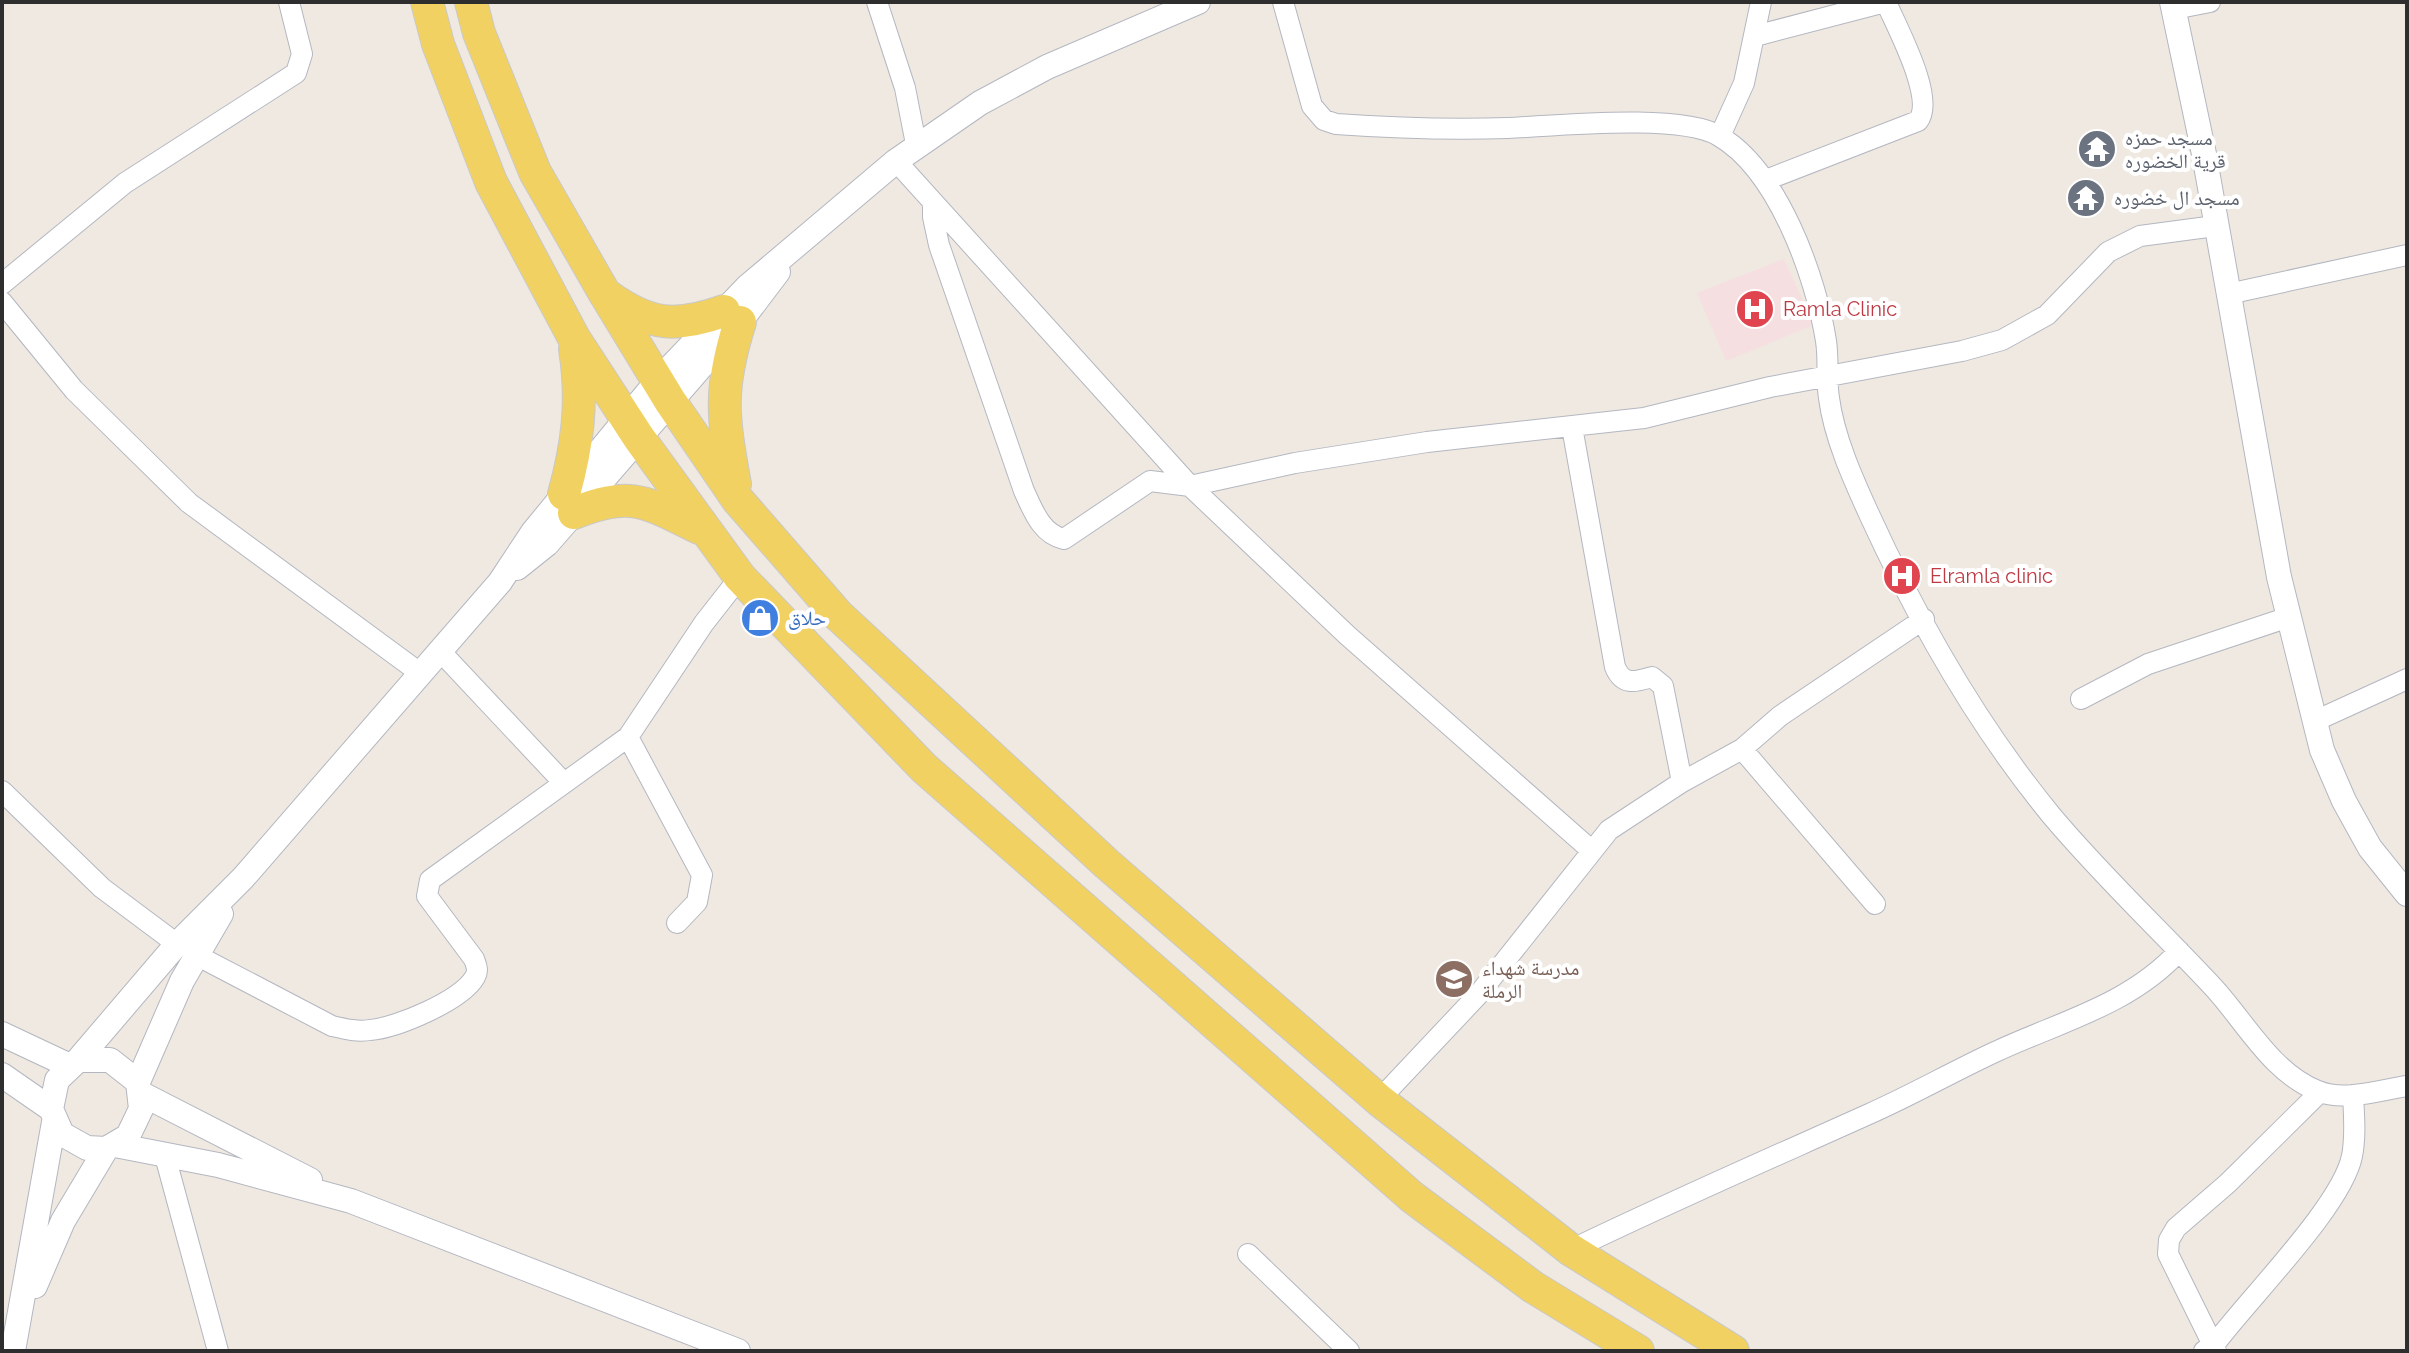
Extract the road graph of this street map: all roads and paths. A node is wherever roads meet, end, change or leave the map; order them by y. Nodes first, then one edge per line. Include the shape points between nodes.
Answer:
1 (289, 2) edge
2 (427, 2) edge
3 (471, 2) edge
4 (877, 2) edge
5 (1283, 2) edge
6 (1761, 2) edge
7 (1885, 2) edge
8 (2210, 2) edge
9 (1189, 4) edge
10 (2173, 5) edge
11 (1755, 36) junction
12 (1720, 136) junction
13 (916, 144) junction
14 (896, 161) junction
15 (1766, 180) junction
16 (933, 202) junction
17 (2215, 226) junction
18 (2407, 255) edge
19 (2, 284) edge
20 (605, 294) junction
21 (2228, 294) junction
22 (2, 302) edge
23 (732, 316) junction
24 (574, 338) junction
25 (1828, 379) junction
26 (664, 391) junction
27 (1572, 427) junction
28 (632, 429) junction
29 (1190, 486) junction
30 (737, 499) junction
31 (569, 504) junction
32 (704, 530) junction
33 (740, 577) junction
34 (2289, 617) junction
35 (1924, 619) junction
36 (440, 651) junction
37 (420, 673) junction
38 (2407, 679) edge
39 (2081, 699) dead end
40 (2315, 721) junction
41 (628, 737) junction
42 (1742, 749) junction
43 (563, 782) junction
44 (1682, 782) junction
45 (2, 791) edge
46 (1591, 850) junction
47 (2407, 894) edge
48 (1875, 904) dead end
49 (677, 923) dead end
50 (186, 949) junction
51 (2179, 951) junction
52 (2, 1034) edge
53 (74, 1063) junction
54 (2, 1075) edge
55 (2407, 1086) edge
56 (139, 1088) junction
57 (2320, 1092) junction
58 (2353, 1095) junction
59 (1379, 1100) junction
60 (53, 1116) junction
61 (111, 1147) junction
62 (165, 1156) junction
63 (351, 1201) junction
64 (1571, 1250) junction
65 (1248, 1254) dead end
66 (694, 1342) edge
67 (14, 1346) edge
68 (2211, 1349) edge
69 (218, 1351) edge
70 (738, 1351) edge
71 (1349, 1351) edge
72 (1638, 1351) edge
73 (1733, 1351) edge

1 - 19 street via 302,54 296,73 125,183
2 - 24 main road via 491,182
3 - 20 main road via 535,172
4 - 13 street via 905,88
5 - 12 street via 1312,106 1336,124 1506,128 1637,123
6 - 11 street
7 - 11 street
7 - 15 street via 1924,95 1923,116
8 - 10 street
9 - 13 street via 1047,67
10 - 17 street
11 - 12 street via 1744,83
12 - 15 street
13 - 14 street
14 - 16 street
14 - 23 street via 795,248
15 - 25 street via 1816,293
16 - 29 street
16 - 29 street via 939,245 1000,426 1043,526 1066,539 1145,482
17 - 21 street
17 - 25 street via 2140,236 2108,252 2047,315 2002,340
18 - 21 street
20 - 23 main road via 636,314 661,322
20 - 26 main road
21 - 34 street
22 - 37 street via 74,390 189,503
23 - 26 street
23 - 30 main road via 722,391
24 - 28 main road
24 - 31 main road via 582,390
25 - 27 street via 1644,418
25 - 35 street via 1837,431 1869,514
26 - 28 street
26 - 30 main road
27 - 29 street via 1295,463
27 - 44 street via 1615,667 1632,683 1652,677 1663,686
28 - 31 street
28 - 32 main road
29 - 46 street via 1347,635
30 - 59 main road via 838,615 1107,864
31 - 32 main road via 623,499 648,503
31 - 36 street
32 - 33 main road
33 - 41 street
33 - 72 main road via 924,768 1412,1197 1533,1287
34 - 39 street via 2148,664
34 - 40 street
35 - 42 street via 1780,716
35 - 51 street via 1976,710 2050,813
36 - 37 street
36 - 43 street
37 - 50 street
38 - 40 street
40 - 47 street via 2344,801 2370,848
41 - 43 street
41 - 49 street via 702,875 697,902
42 - 44 street
42 - 48 street
43 - 50 street via 430,880 427,896 477,969 460,992 398,1025 355,1031 332,1026
44 - 46 street via 1609,830
45 - 50 street via 102,888
46 - 59 street via 1478,995
50 - 53 street
50 - 56 street
51 - 57 street via 2285,1070
51 - 64 street via 2146,983 2100,1008
52 - 53 street
53 - 56 street via 110,1060
53 - 60 street via 57,1080
54 - 60 street
55 - 58 street
56 - 61 street via 137,1124
56 - 63 street
57 - 58 street
57 - 68 street via 2169,1240 2168,1254
58 - 68 street via 2351,1158 2343,1182
59 - 64 main road
60 - 61 street via 74,1143
60 - 67 street
61 - 62 street
61 - 67 street via 51,1243
62 - 63 street
62 - 69 street
63 - 66 street
64 - 73 main road
65 - 71 street
66 - 70 street

